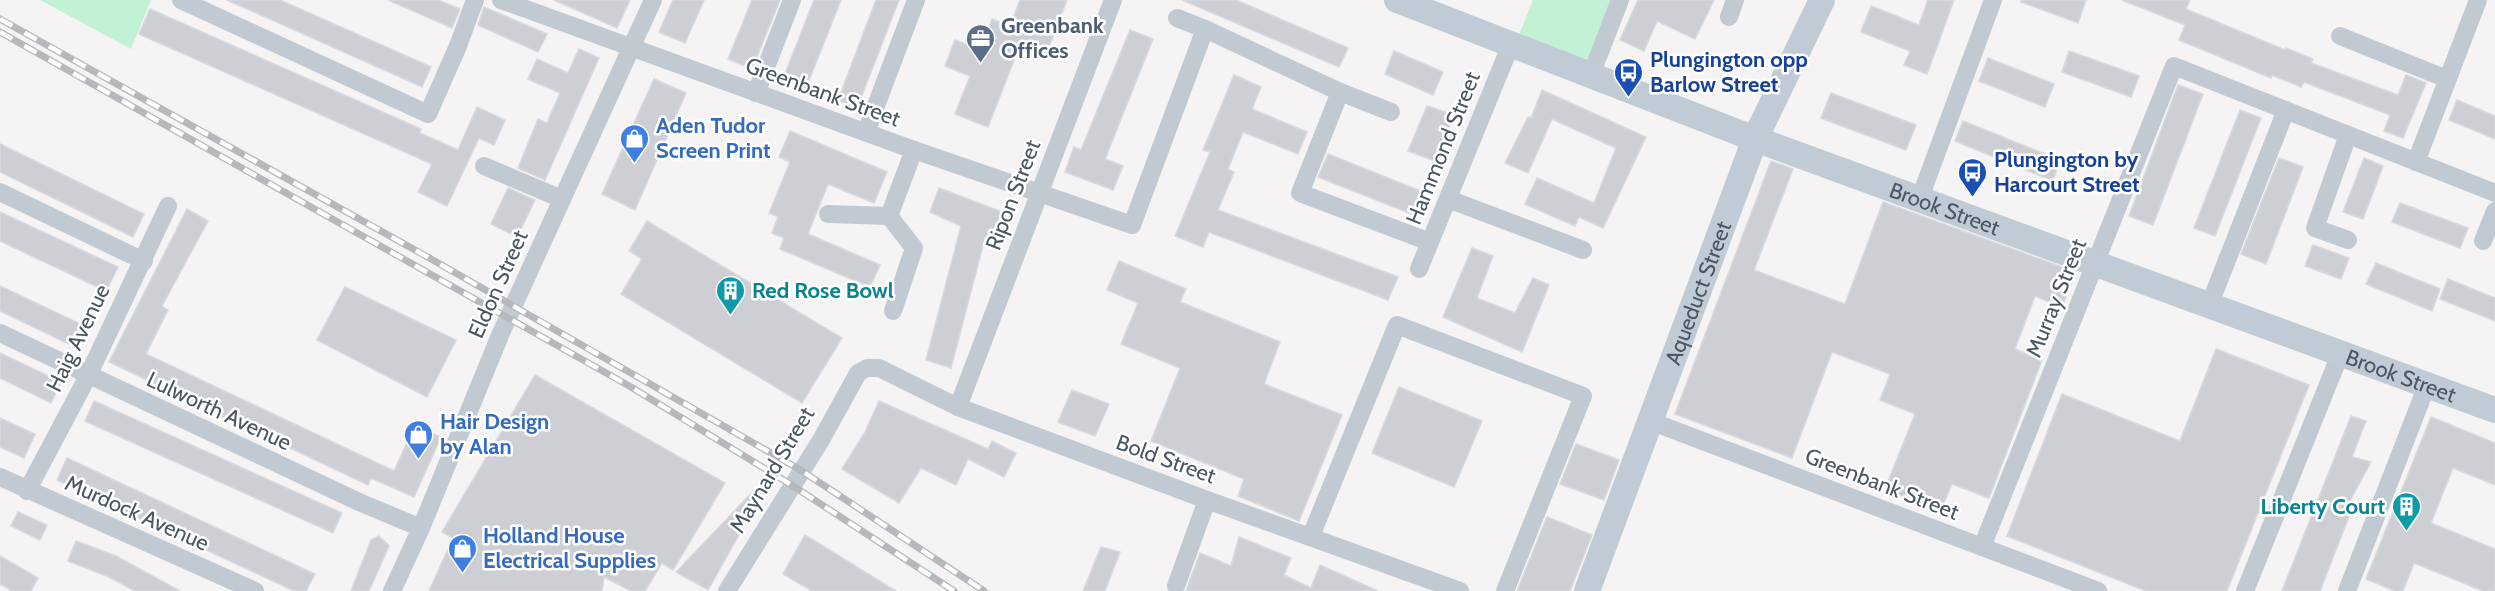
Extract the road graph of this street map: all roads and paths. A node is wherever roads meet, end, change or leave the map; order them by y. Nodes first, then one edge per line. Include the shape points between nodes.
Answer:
1 (181, 0) edge
2 (475, 0) edge
3 (501, 0) edge
4 (653, 0) edge
5 (792, 0) edge
6 (916, 0) edge
7 (1113, 0) edge
8 (1397, 0) edge
9 (1620, 0) edge
10 (1822, 0) edge
11 (1993, 0) edge
12 (2478, 0) edge
13 (1177, 18) dead end
14 (1205, 29) junction
15 (2340, 36) dead end
16 (1511, 44) junction
17 (632, 49) junction
18 (1591, 75) junction
19 (2447, 79) junction
20 (1340, 92) junction
21 (756, 93) junction
22 (2286, 110) junction
23 (1391, 112) dead end
24 (866, 132) junction
25 (2348, 135) junction
26 (1755, 139) junction
27 (914, 150) junction
28 (2416, 162) junction
29 (484, 166) dead end
30 (0, 192) edge
31 (2495, 193) edge
32 (1040, 194) junction
33 (1920, 198) junction
34 (562, 199) junction
35 (1448, 199) junction
36 (168, 206) dead end
37 (2495, 211) edge
38 (828, 213) dead end
39 (889, 216) junction
40 (2348, 240) dead end
41 (2483, 241) dead end
42 (1430, 242) junction
43 (1583, 250) dead end
44 (144, 261) junction
45 (2095, 263) junction
46 (1419, 269) dead end
47 (2209, 306) junction
48 (893, 311) dead end
49 (0, 333) edge
50 (2341, 352) junction
51 (858, 373) joint
52 (88, 376) junction
53 (2427, 385) junction
54 (958, 407) junction
55 (2495, 410) edge
56 (1650, 421) junction
57 (0, 477) edge
58 (27, 491) junction
59 (1207, 501) junction
60 (421, 528) junction
61 (1311, 536) junction
62 (1982, 547) junction
63 (1176, 586) dead end
64 (255, 591) edge
65 (392, 591) edge
66 (726, 591) edge
67 (1460, 591) edge
68 (1505, 591) edge
69 (1587, 591) edge
70 (2098, 591) edge
71 (2245, 591) edge
72 (2347, 591) edge

1 - 2 street via 428,114
3 - 17 street, Greenbank Street
4 - 17 street, Eldon Street
5 - 21 street
6 - 24 street
7 - 32 street, Ripon Street
8 - 16 street, Brook Street
9 - 18 street
10 - 26 street, Aqueduct Street
11 - 33 street
12 - 19 street
13 - 14 street
14 - 20 street
14 - 32 street, Greenbank Street via 1131,225
15 - 19 street
16 - 18 street, Brook Street
16 - 35 street, Hammond Street
17 - 21 street, Greenbank Street
17 - 34 street, Eldon Street
18 - 26 street, Brook Street
19 - 28 street
20 - 23 street
20 - 42 street via 1300,193
21 - 24 street, Greenbank Street
22 - 25 street
22 - 45 street, Murray Street via 2174,66
22 - 47 street
24 - 27 street, Greenbank Street
25 - 28 street
25 - 40 street via 2315,228
26 - 33 street, Brook Street
26 - 56 street, Aqueduct Street
27 - 32 street, Greenbank Street
27 - 39 street
28 - 31 street
29 - 34 street
30 - 44 street
32 - 54 street, Ripon Street
33 - 45 street, Brook Street
34 - 60 street, Eldon Street via 501,333
35 - 42 street, Hammond Street
35 - 43 street
36 - 44 street, Haig Avenue
37 - 41 street
38 - 39 street
39 - 48 street via 914,248
42 - 46 street, Hammond Street
44 - 52 street, Haig Avenue
45 - 47 street, Brook Street
45 - 62 street, Murray Street
47 - 50 street, Brook Street
49 - 52 street, Lulworth Avenue
50 - 53 street, Brook Street
50 - 71 street
51 - 54 street, Bold Street via 879,368
51 - 66 street, Maynard Street via 821,440
52 - 58 street, Haig Avenue
52 - 60 street, Lulworth Avenue
53 - 55 street, Brook Street
53 - 72 street
54 - 59 street, Bold Street
56 - 62 street, Greenbank Street
56 - 69 street, Aqueduct Street
57 - 58 street, Murdock Avenue
58 - 64 street, Murdock Avenue
59 - 61 street, Bold Street
59 - 63 street
60 - 65 street, Eldon Street
61 - 67 street, Bold Street
61 - 68 street via 1397,325 1583,396
62 - 70 street, Greenbank Street

